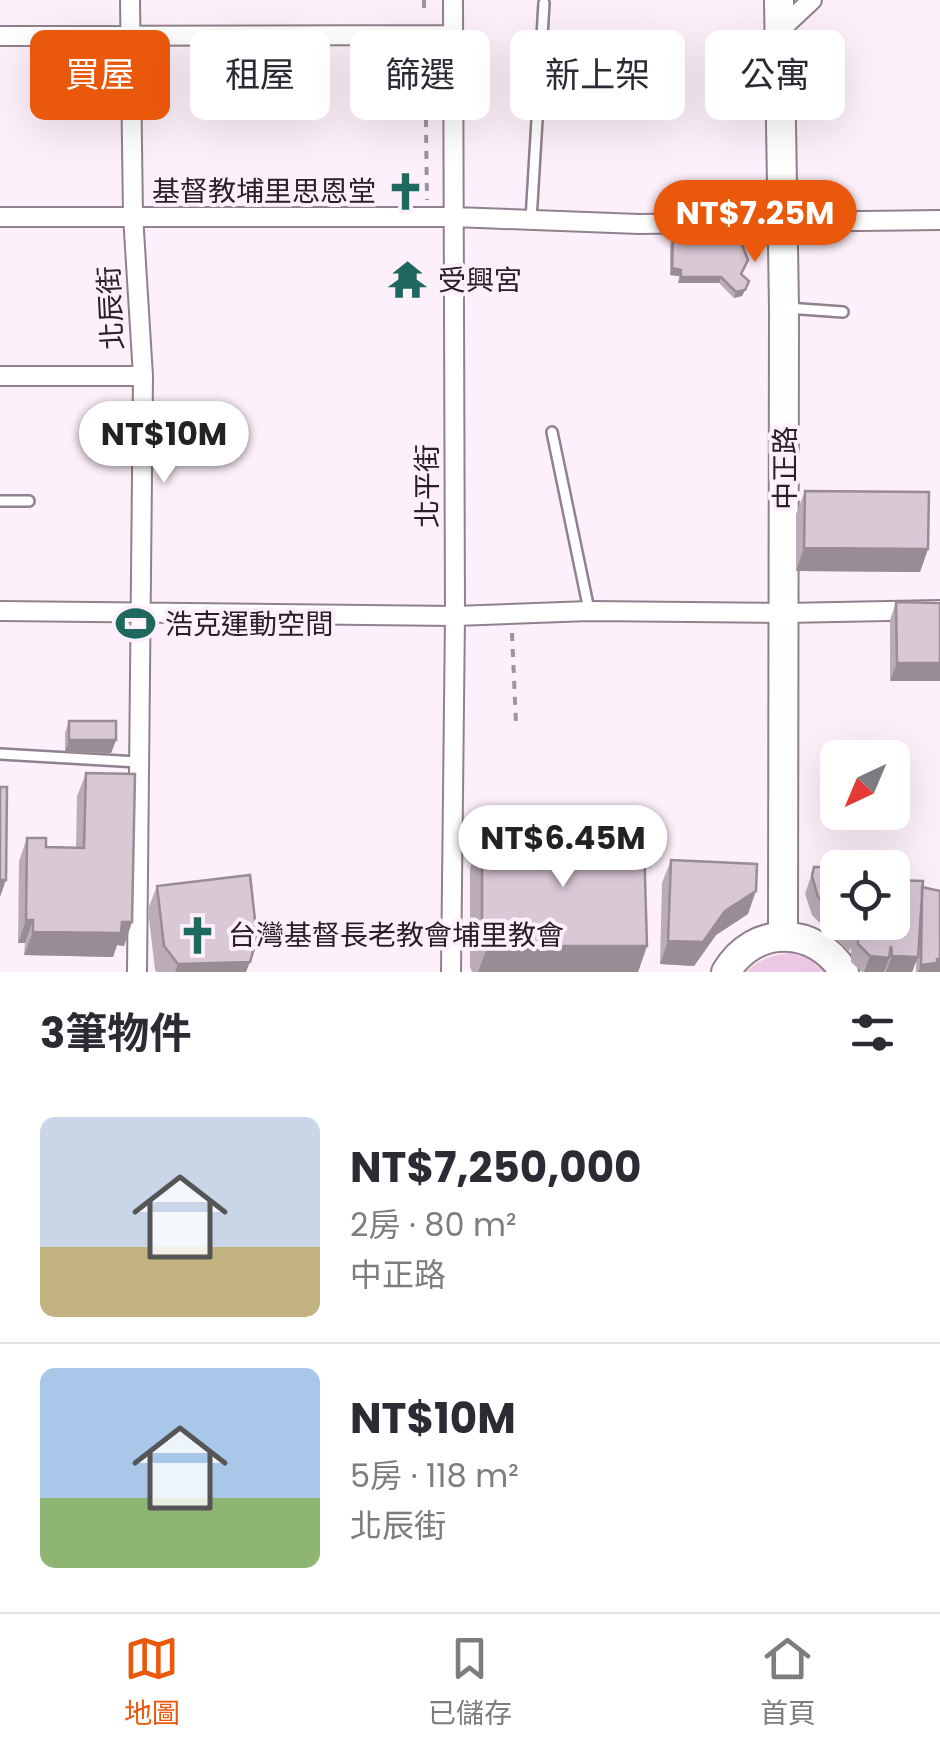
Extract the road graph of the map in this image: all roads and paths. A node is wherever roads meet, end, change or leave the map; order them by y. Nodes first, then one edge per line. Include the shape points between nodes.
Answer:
1 (130, 0) edge
2 (424, 0) edge
3 (452, 0) edge
4 (779, 0) edge
5 (812, 0) edge
6 (544, 3) dead end
7 (130, 30) edge
8 (424, 30) edge
9 (453, 30) edge
10 (780, 30) joint
11 (350, 35) edge
12 (0, 36) edge
13 (30, 36) edge
14 (170, 36) edge
15 (131, 120) edge
16 (425, 120) edge
17 (453, 120) edge
18 (781, 120) edge
19 (133, 214) junction
20 (0, 217) edge
21 (427, 217) junction
22 (454, 217) junction
23 (531, 220) junction
24 (940, 220) edge
25 (783, 222) junction
26 (784, 308) junction
27 (844, 312) dead end
28 (0, 376) edge
29 (143, 376) junction
30 (552, 432) dead end
31 (0, 501) edge
32 (29, 501) dead end
33 (0, 610) edge
34 (940, 610) edge
35 (590, 611) junction
36 (138, 613) junction
37 (510, 614) junction
38 (785, 614) junction
39 (455, 616) junction
40 (516, 724) dead end
41 (0, 754) edge
42 (138, 762) junction
43 (783, 936) junction
44 (137, 972) edge
45 (451, 972) edge
46 (726, 972) edge
47 (844, 972) edge

1 - 7 street, 北辰街
2 - 8 path
3 - 9 street, 北平街
4 - 10 main road, 中正路
5 - 10 street
6 - 23 lane
11 - 14 street
12 - 13 street
15 - 19 street, 北辰街
16 - 21 path
17 - 22 street, 北平街
18 - 25 main road, 中正路
19 - 20 street
19 - 21 street
19 - 29 street, 北辰街
21 - 22 street
22 - 23 street
22 - 39 street, 北平街
23 - 25 street
24 - 25 street
25 - 26 main road, 中正路
26 - 27 lane
26 - 38 main road, 中正路
28 - 29 street
29 - 36 street, 北辰街
30 - 35 lane
31 - 32 lane
33 - 36 street
34 - 38 street
35 - 37 street
35 - 38 street
36 - 39 street
36 - 42 street, 北辰街
37 - 39 street
37 - 40 path
38 - 43 main road, 中正路
39 - 45 street, 北平街
41 - 42 lane
42 - 44 street, 北辰街
43 - 46 main road via 754,943
43 - 47 main road via 819,945

